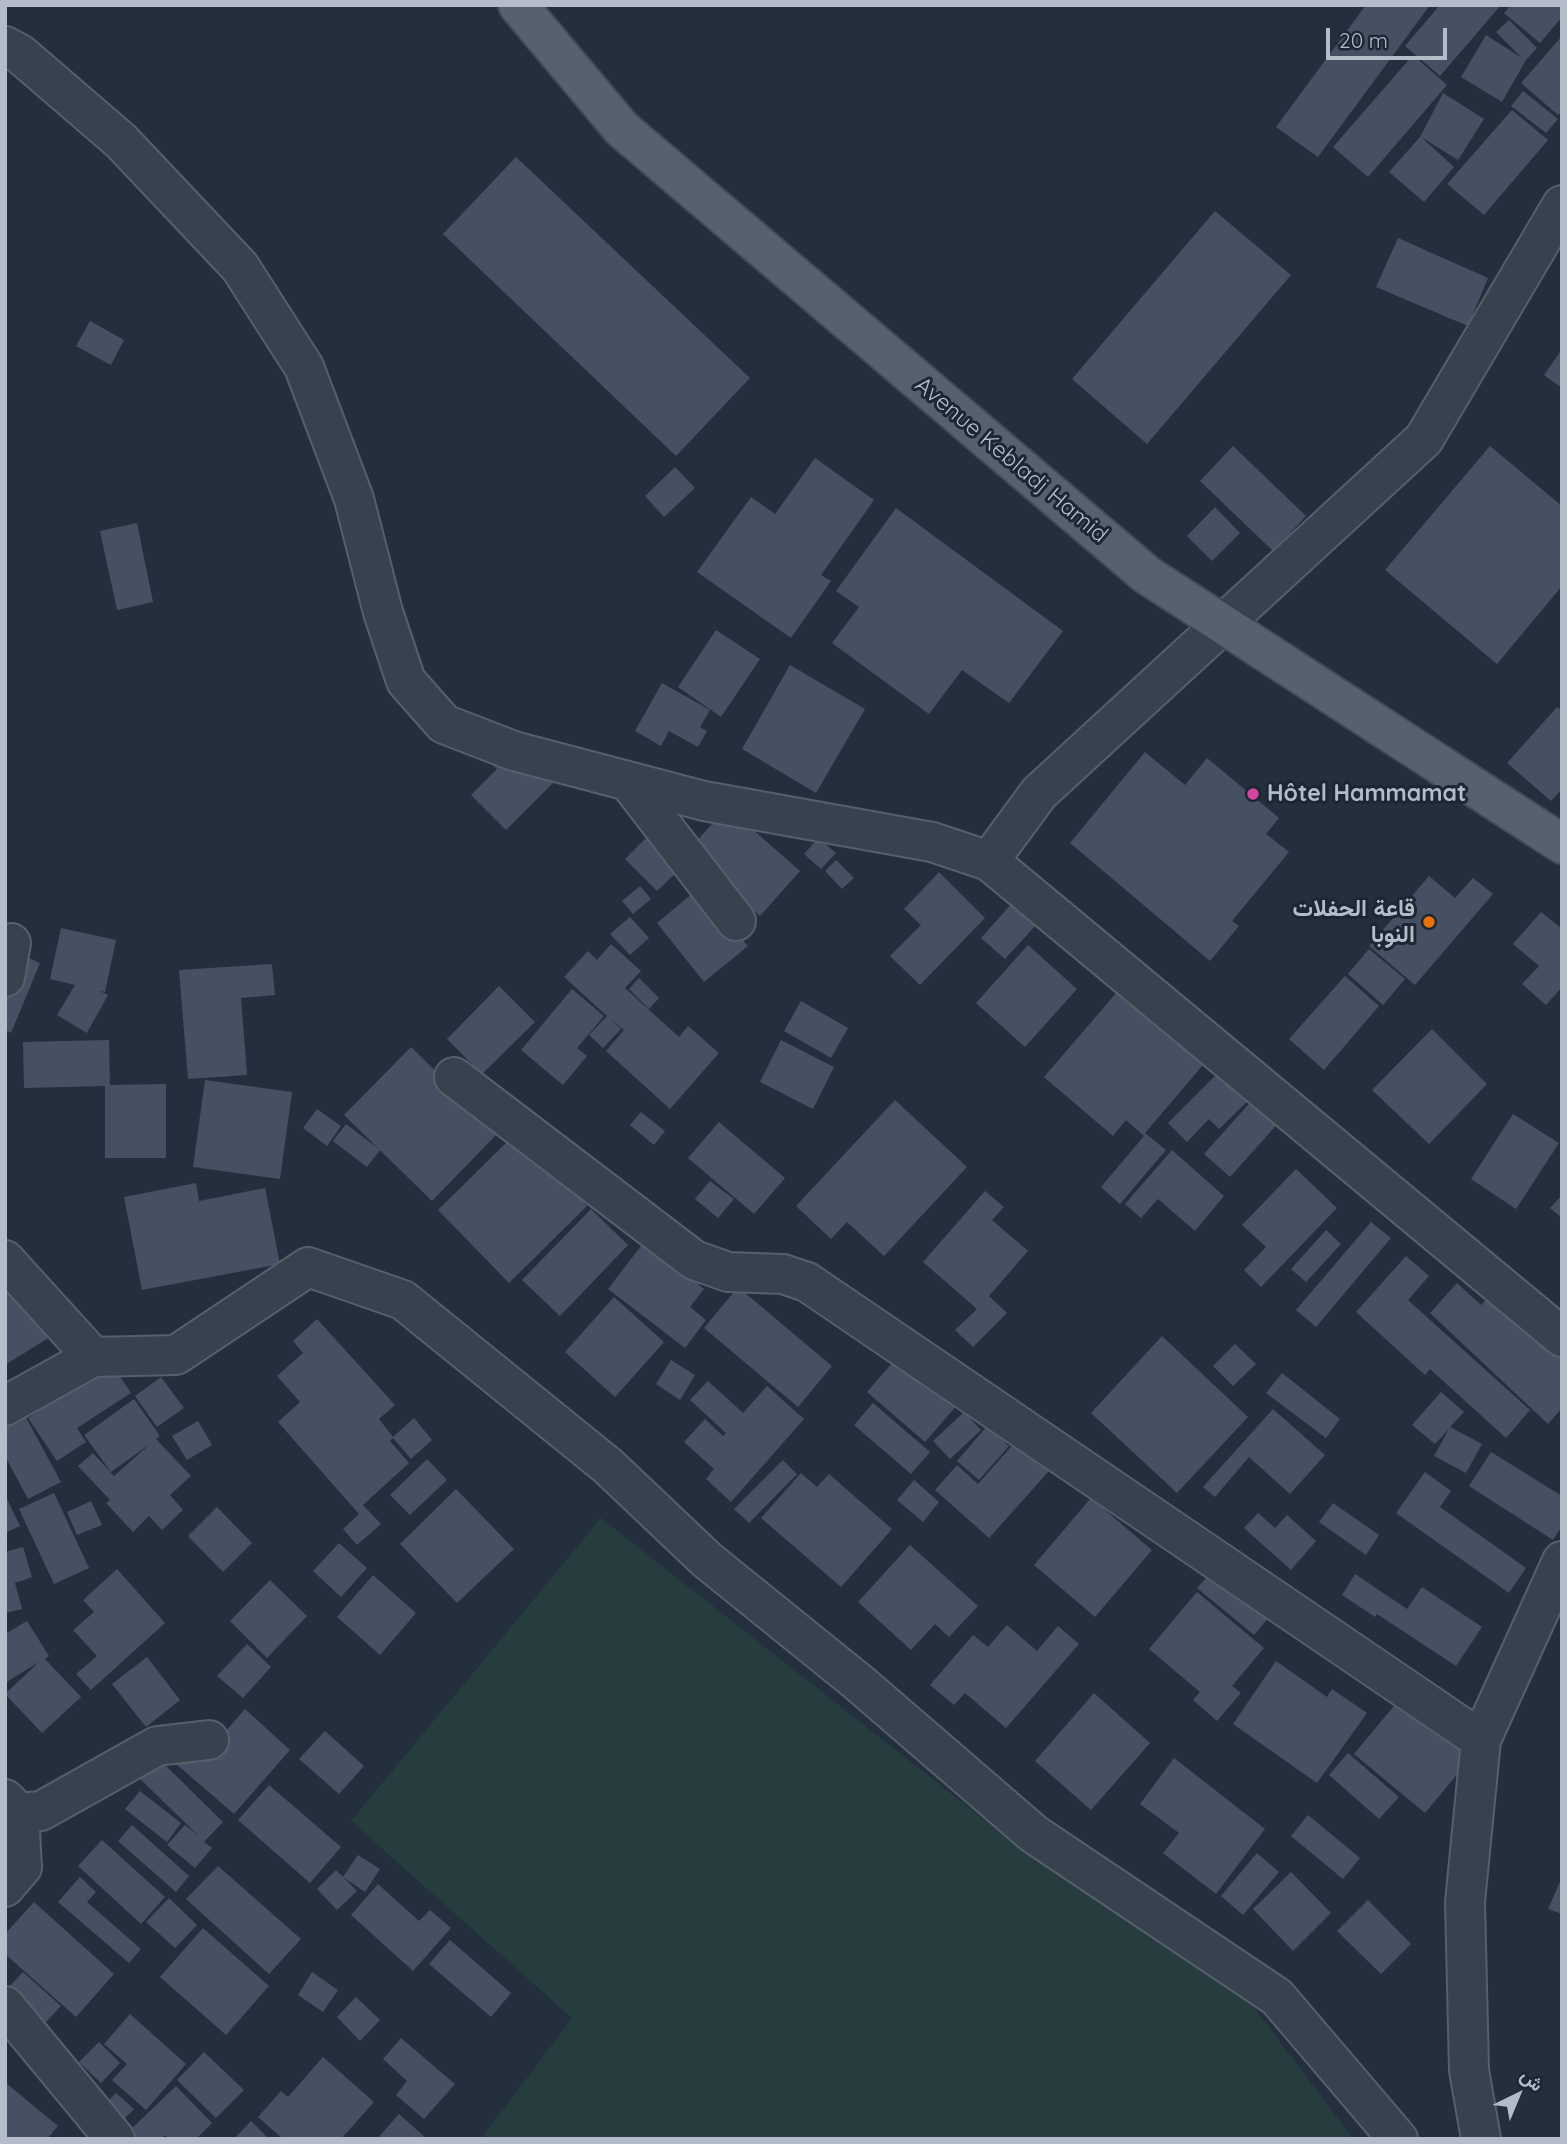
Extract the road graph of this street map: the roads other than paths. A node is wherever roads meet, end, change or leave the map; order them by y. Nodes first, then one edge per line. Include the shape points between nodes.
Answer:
1 (518, 5) edge
2 (5, 46) edge
3 (1562, 205) edge
4 (1223, 625) junction
5 (628, 781) junction
6 (1562, 844) edge
7 (989, 861) junction
8 (736, 921) dead end
9 (454, 1077) dead end
10 (5, 1260) edge
11 (1562, 1337) edge
12 (93, 1357) junction
13 (5, 1406) edge
14 (1562, 1561) edge
15 (209, 1740) dead end
16 (1481, 1740) junction
17 (12, 1806) edge
18 (5, 1887) edge
19 (5, 2006) edge
20 (116, 2139) edge
21 (1398, 2139) edge
22 (1481, 2139) edge

1 - 4 main road, Avenue Kebladj Hamid via 622,129 1147,575
2 - 5 street via 121,141 240,267 304,366 354,499 406,681 444,724 514,751
3 - 4 street via 1424,439
4 - 6 main road, Avenue Kebladj Hamid
4 - 7 street via 1039,793
5 - 7 street via 704,801 932,842
5 - 8 street
7 - 11 street
9 - 16 street via 694,1260 728,1272 783,1274 807,1282
10 - 12 street
12 - 13 street
12 - 21 street via 176,1355 308,1267 403,1300 608,1466 707,1560 1034,1834 1277,1997
14 - 16 street
15 - 17 street via 157,1746 41,1811
16 - 22 street via 1465,1902 1469,2070
17 - 18 street via 22,1867
19 - 20 street

